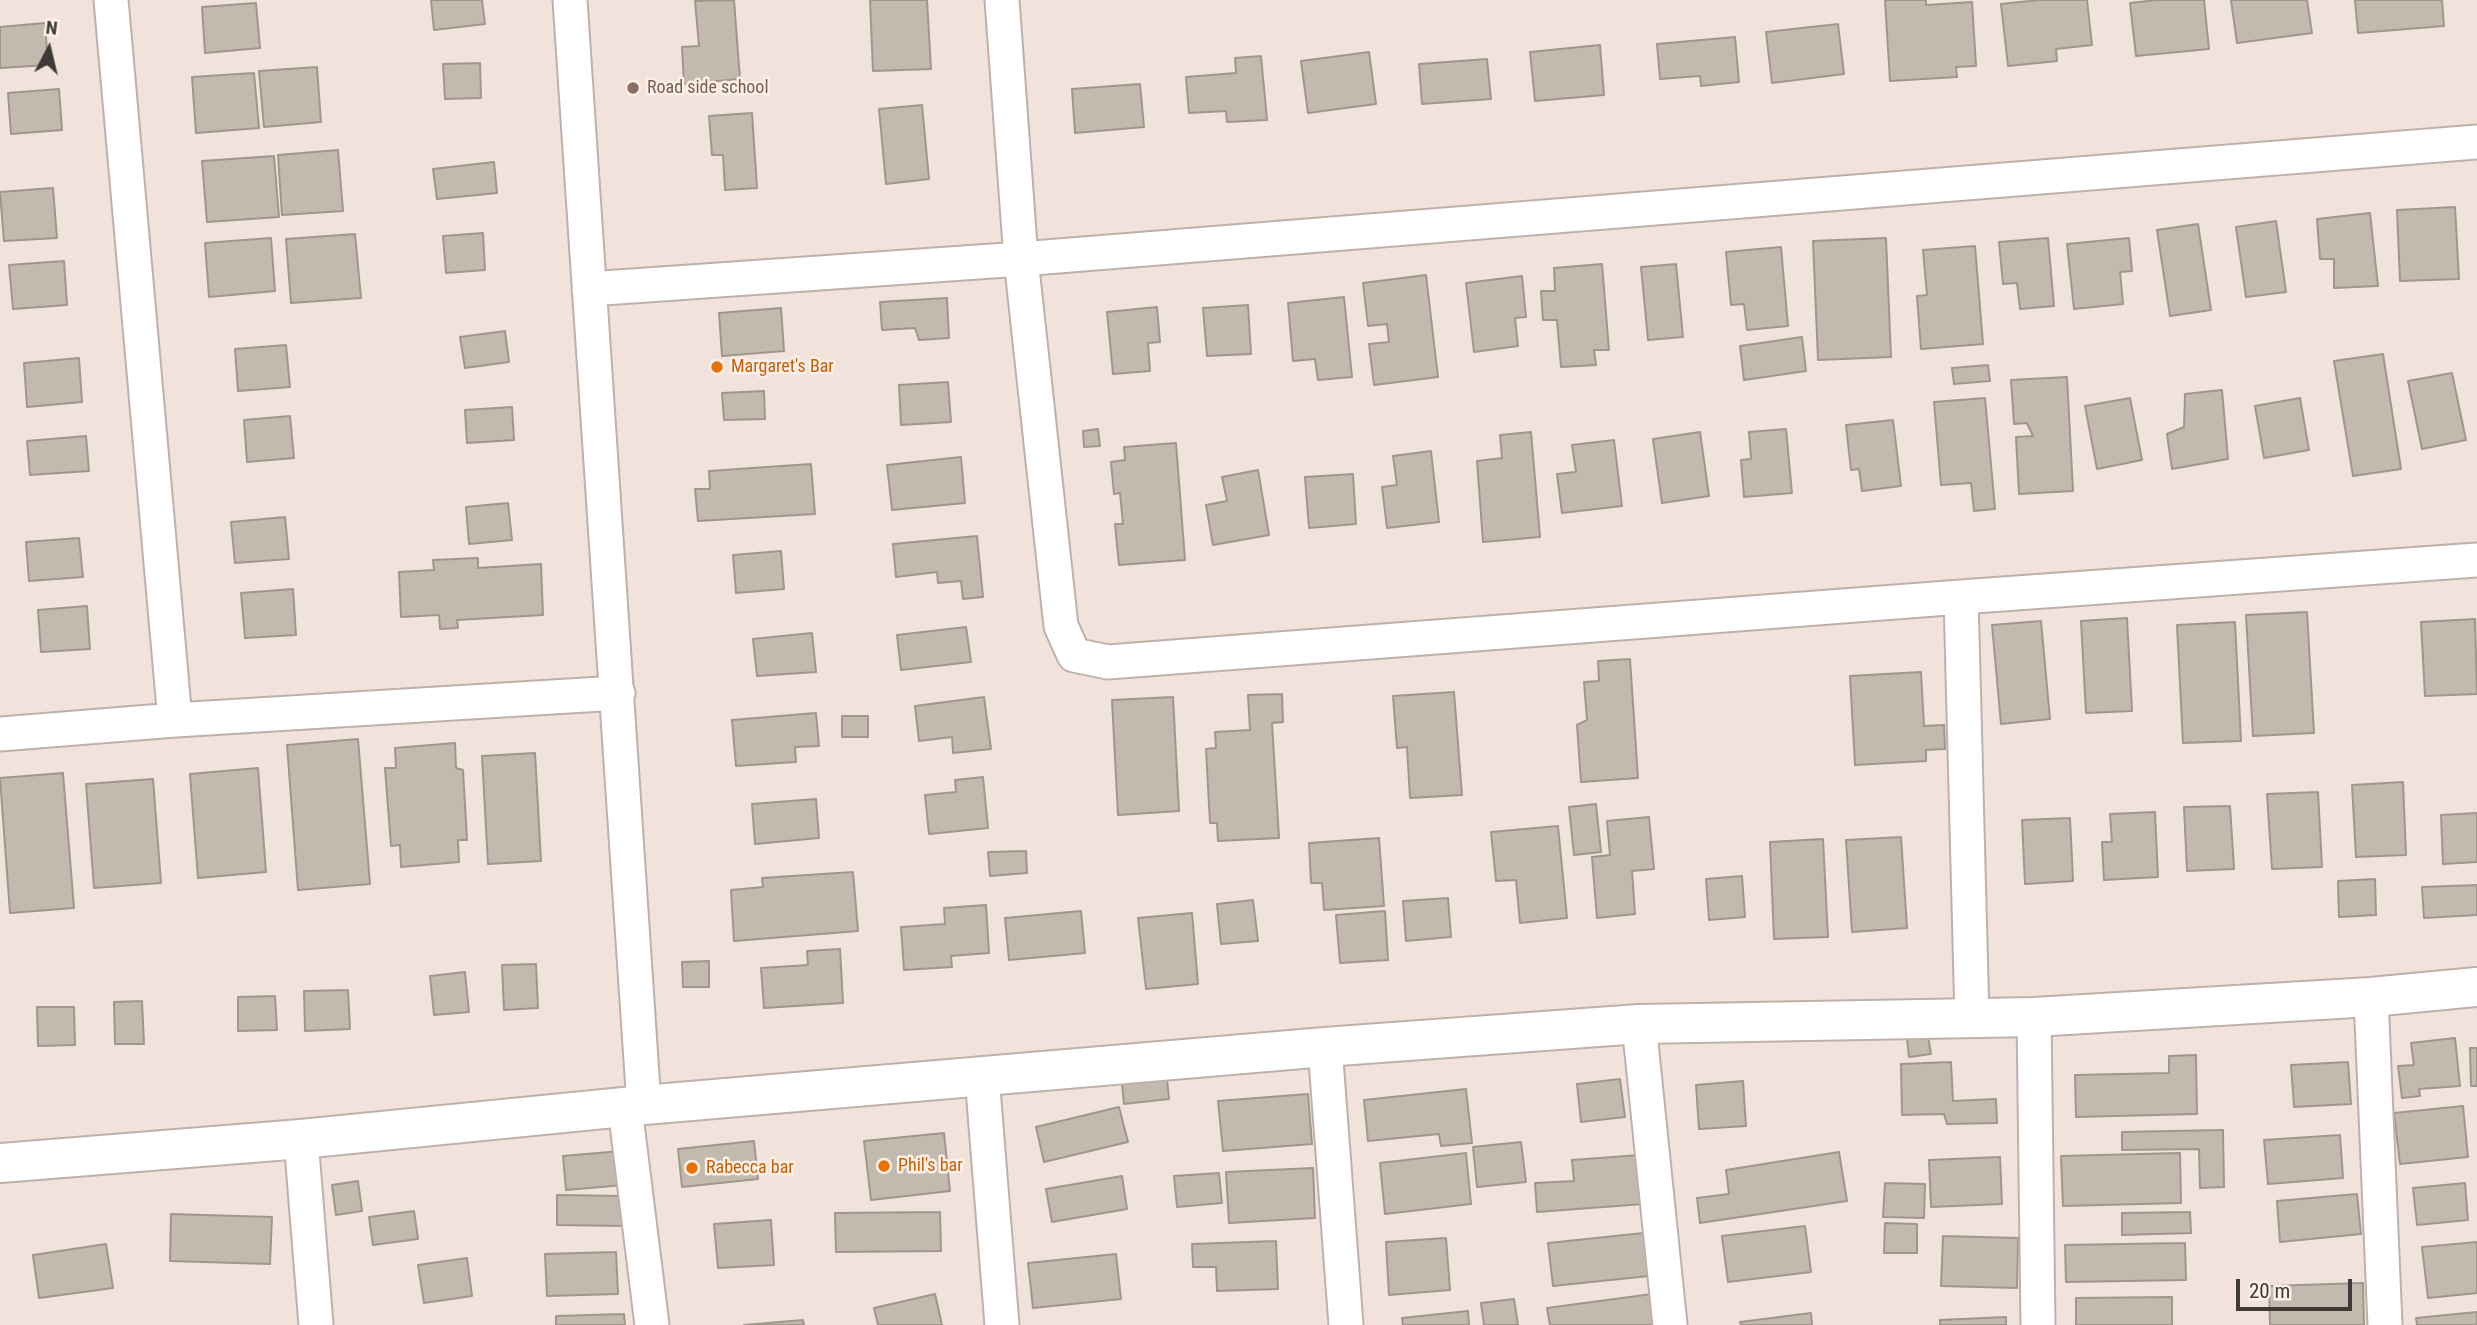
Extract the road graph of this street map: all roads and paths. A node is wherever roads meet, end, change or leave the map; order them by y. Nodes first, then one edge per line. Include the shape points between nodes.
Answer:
1 (111, 0) edge
2 (569, 0) edge
3 (1002, 0) edge
4 (2477, 142) edge
5 (1021, 260) junction
6 (589, 289) junction
7 (2477, 560) edge
8 (1961, 597) junction
9 (618, 692) junction
10 (176, 720) junction
11 (0, 734) edge
12 (2477, 987) edge
13 (2371, 997) junction
14 (2034, 1017) junction
15 (1972, 1019) junction
16 (1639, 1024) junction
17 (1325, 1046) junction
18 (982, 1076) junction
19 (634, 1107) junction
20 (301, 1139) junction
21 (0, 1163) edge
22 (316, 1325) edge
23 (652, 1325) edge
24 (1002, 1325) edge
25 (1346, 1325) edge
26 (1670, 1325) edge
27 (2038, 1325) edge
28 (2385, 1325) edge

1 - 10 street
2 - 6 street
3 - 5 street
4 - 5 street
5 - 6 street
5 - 8 street via 1061,626 1074,654 1108,662
6 - 9 street
7 - 8 street
8 - 15 street
9 - 10 street
9 - 19 street
10 - 11 street
12 - 13 street
13 - 14 street
13 - 28 street
14 - 15 street
14 - 27 street
15 - 16 street
16 - 17 street
16 - 26 street
17 - 18 street
17 - 25 street
18 - 19 street
18 - 24 street
19 - 20 street
19 - 23 street
20 - 21 street
20 - 22 street

